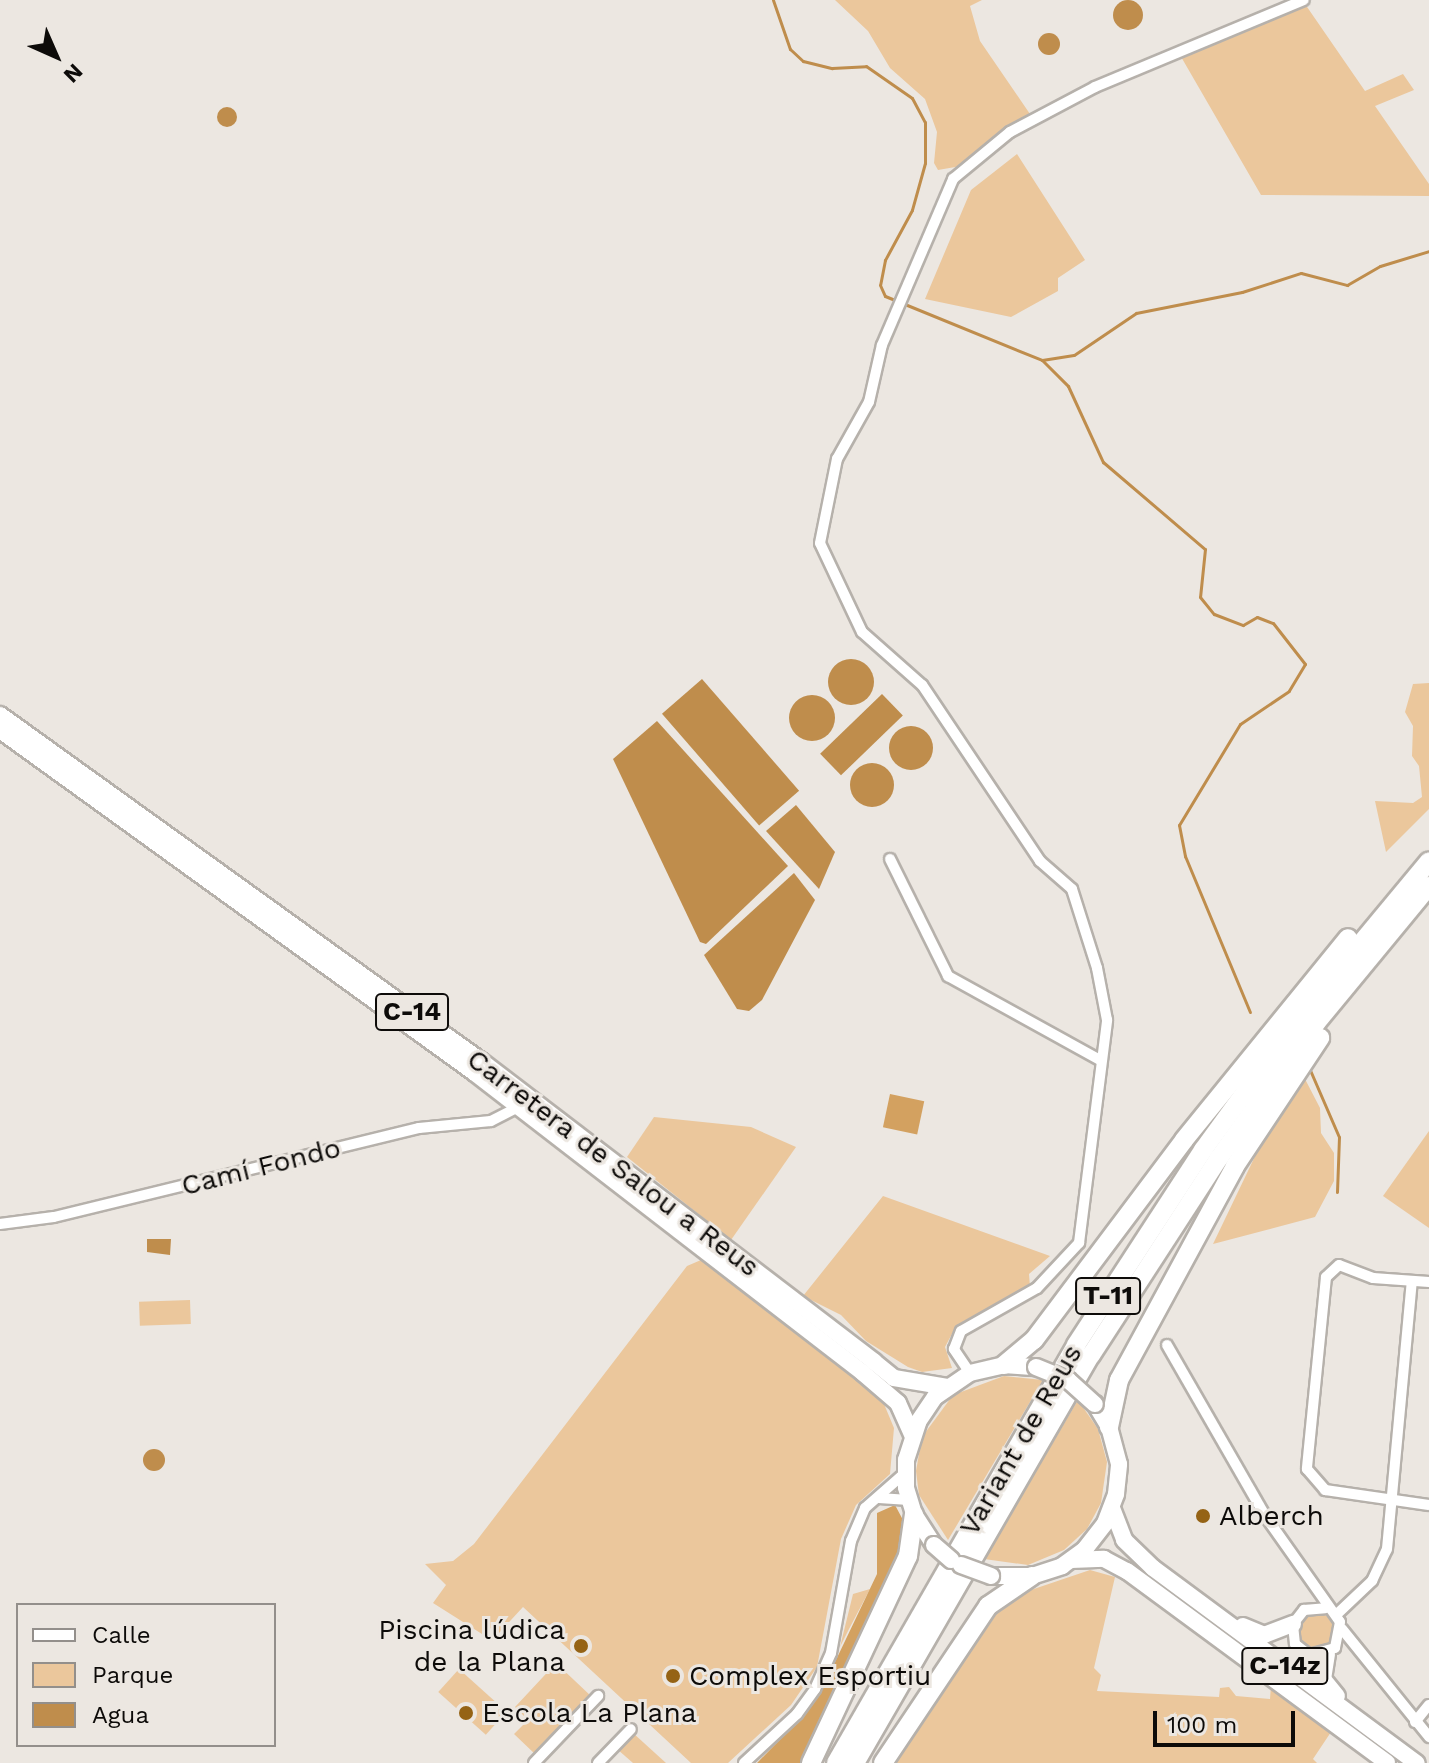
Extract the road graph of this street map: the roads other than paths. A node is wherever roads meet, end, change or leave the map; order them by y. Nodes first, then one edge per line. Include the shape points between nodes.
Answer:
1 (1304, 0) edge
2 (0, 715) edge
3 (0, 730) edge
4 (890, 859) dead end
5 (1429, 860) edge
6 (1429, 886) edge
7 (1429, 899) edge
8 (1100, 1060) junction
9 (519, 1107) junction
10 (0, 1224) edge
11 (1412, 1281) junction
12 (1429, 1282) edge
13 (1167, 1345) dead end
14 (1004, 1365) junction
15 (868, 1367) junction
16 (970, 1373) junction
17 (947, 1387) junction
18 (1109, 1427) junction
19 (912, 1435) junction
20 (905, 1473) junction
21 (879, 1498) junction
22 (1393, 1500) junction
23 (1429, 1505) edge
24 (912, 1507) junction
25 (1112, 1508) junction
26 (1071, 1560) junction
27 (1032, 1576) junction
28 (1203, 1605) junction
29 (1320, 1607) junction
30 (1336, 1615) junction
31 (1293, 1624) junction
32 (1342, 1629) junction
33 (1331, 1651) junction
34 (1362, 1655) junction
35 (598, 1696) dead end
36 (1429, 1705) edge
37 (1415, 1722) junction
38 (1366, 1726) junction
39 (631, 1729) dead end
40 (1429, 1737) edge
41 (541, 1761) edge
42 (598, 1763) edge
43 (744, 1763) edge
44 (811, 1763) edge
45 (836, 1763) edge
46 (855, 1763) edge
47 (883, 1763) edge
48 (1387, 1763) edge
49 (1417, 1763) edge

1 - 8 street via 1095,87 1010,132 953,179 882,345 869,402 837,459 820,543 862,632 922,685 1040,861 1072,889 1107,1020
2 - 15 main road, Carretera de Salou a Reus / C-14 via 481,1061
3 - 9 main road, C-14
4 - 8 street via 948,976
5 - 14 highway via 1412,866 1373,908 1184,1140 1034,1340
5 - 45 highway, Variant de Reus / T-11 via 1303,1013 1203,1150 1076,1345
6 - 46 highway, Variant de Reus / T-11 via 1316,1023 1219,1158 1091,1355
7 - 18 highway via 1325,1030 1235,1166 1119,1380
8 - 16 street via 1079,1243 1037,1288 961,1331 954,1349
9 - 10 street, Camí Fondo via 491,1121 419,1128 54,1217
9 - 15 main road, C-14
11 - 12 street
11 - 22 street
11 - 22 street via 1373,1278 1353,1266 1333,1269 1322,1287 1308,1452 1312,1479 1325,1490
13 - 29 street via 1266,1517 1311,1582
14 - 16 main road
14 - 18 main road, bridge via 1036,1367 1068,1380 1095,1404
15 - 17 main road, C-14 via 894,1378
15 - 19 main road, C-14 via 898,1403
16 - 17 main road
17 - 19 main road via 925,1409
18 - 25 main road via 1119,1464
19 - 20 main road
20 - 21 street
20 - 24 main road
21 - 24 street
21 - 43 street via 865,1508 851,1541 831,1653 815,1689 797,1714
22 - 23 street
22 - 30 street via 1380,1567
24 - 27 main road, bridge via 934,1545 961,1565 991,1576
24 - 44 highway via 908,1556
25 - 26 main road via 1096,1537
25 - 28 main road, C-14z via 1124,1540
26 - 27 main road
26 - 48 main road, C-14z via 1104,1559 1147,1585
27 - 47 highway via 988,1606
28 - 31 main road via 1264,1635
28 - 38 main road, C-14z
29 - 30 street
29 - 31 street
30 - 32 street
31 - 33 street via 1300,1650
32 - 33 street
32 - 34 street
33 - 34 street
33 - 38 main road via 1323,1679
34 - 37 street
35 - 41 street
36 - 37 street
37 - 40 street
38 - 49 main road, C-14z
39 - 42 street

